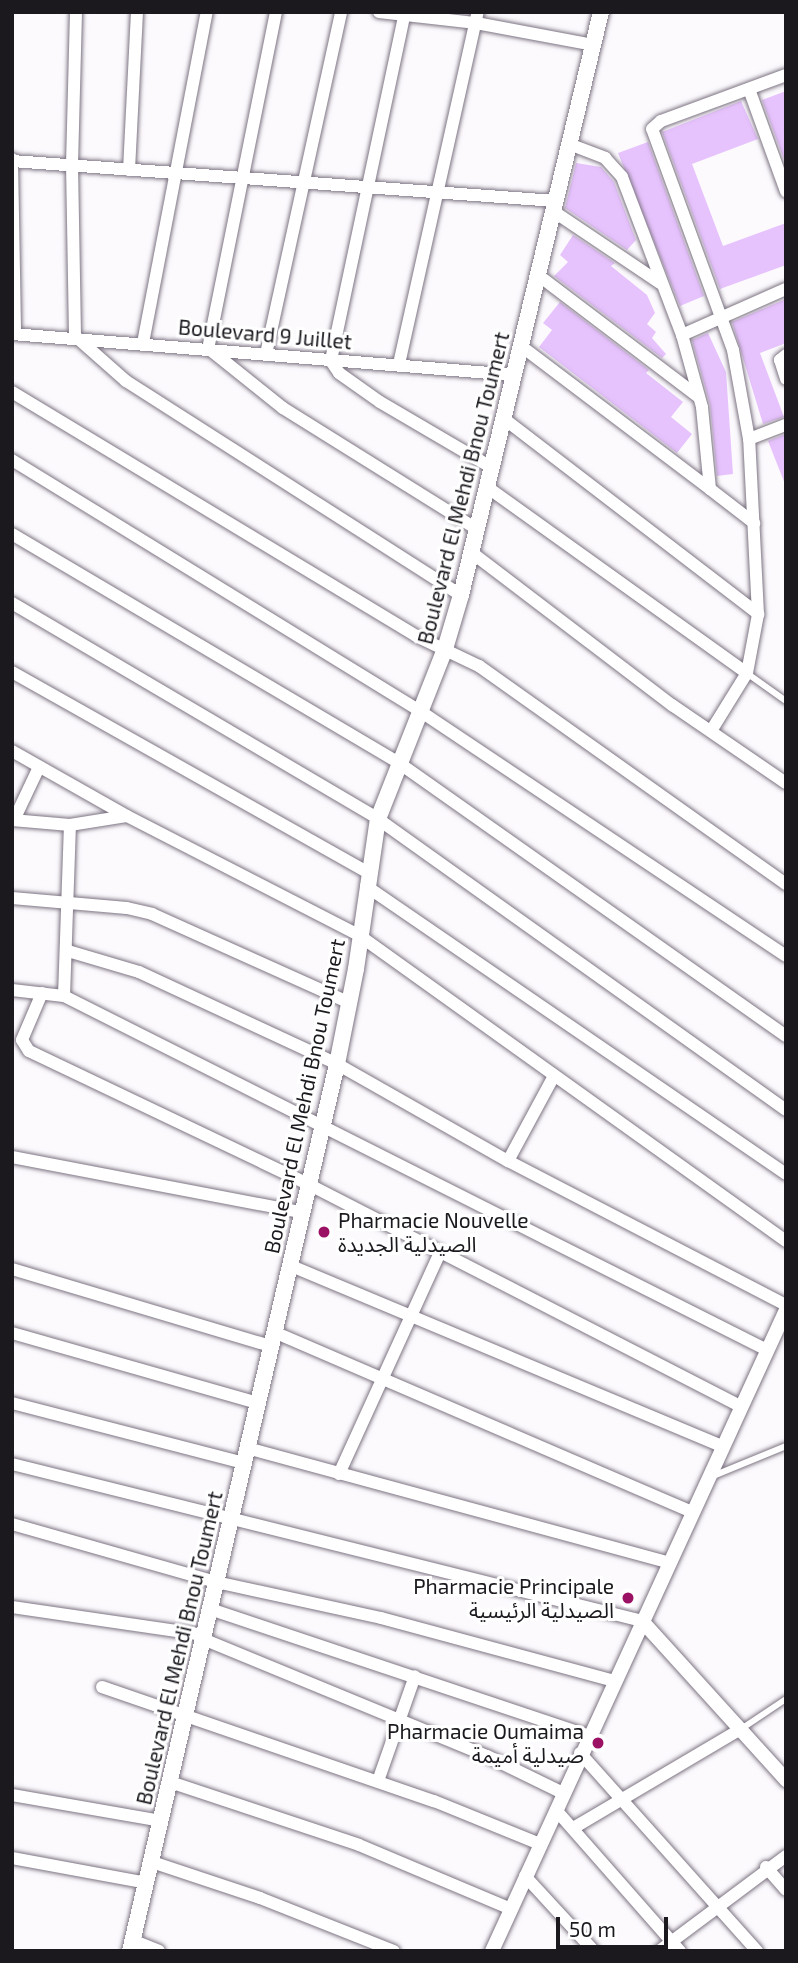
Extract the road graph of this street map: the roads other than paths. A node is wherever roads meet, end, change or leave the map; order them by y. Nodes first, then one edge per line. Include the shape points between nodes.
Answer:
1 (76, 12) edge
2 (137, 12) edge
3 (207, 12) edge
4 (276, 12) edge
5 (341, 12) edge
6 (379, 12) edge
7 (601, 12) edge
8 (405, 14) edge
9 (477, 18) edge
10 (593, 45) junction
11 (786, 75) edge
12 (749, 89) junction
13 (569, 145) junction
14 (12, 160) edge
15 (72, 164) junction
16 (129, 170) junction
17 (174, 172) junction
18 (240, 176) junction
19 (305, 182) junction
20 (365, 187) junction
21 (786, 191) edge
22 (436, 193) junction
23 (554, 206) junction
24 (538, 275) junction
25 (660, 283) junction
26 (786, 289) edge
27 (720, 314) junction
28 (14, 334) edge
29 (682, 335) junction
30 (75, 336) junction
31 (143, 343) junction
32 (521, 346) junction
33 (208, 348) junction
34 (266, 354) junction
35 (786, 355) edge
36 (331, 361) junction
37 (399, 364) junction
38 (514, 375) junction
39 (786, 379) edge
40 (12, 392) edge
41 (699, 397) junction
42 (503, 418) junction
43 (786, 425) edge
44 (749, 439) junction
45 (12, 460) edge
46 (491, 467) junction
47 (487, 487) junction
48 (710, 489) junction
49 (754, 523) junction
50 (477, 529) junction
51 (12, 534) edge
52 (471, 552) junction
53 (461, 595) junction
54 (12, 603) edge
55 (758, 614) junction
56 (445, 649) junction
57 (12, 672) edge
58 (747, 673) junction
59 (786, 701) edge
60 (420, 711) junction
61 (710, 730) junction
62 (12, 751) edge
63 (399, 763) junction
64 (39, 767) junction
65 (786, 783) edge
66 (127, 816) junction
67 (377, 819) junction
68 (13, 820) edge
69 (70, 825) junction
70 (367, 879) junction
71 (786, 884) edge
72 (12, 898) edge
73 (67, 905) junction
74 (360, 936) junction
75 (68, 951) junction
76 (786, 956) edge
77 (12, 990) edge
78 (42, 993) junction
79 (64, 996) junction
80 (350, 1003) junction
81 (786, 1035) edge
82 (337, 1063) junction
83 (554, 1076) junction
84 (786, 1110) edge
85 (322, 1125) junction
86 (12, 1157) edge
87 (508, 1161) junction
88 (786, 1174) edge
89 (308, 1184) junction
90 (301, 1212) junction
91 (786, 1241) edge
92 (439, 1255) junction
93 (289, 1265) junction
94 (12, 1269) edge
95 (786, 1305) edge
96 (786, 1310) edge
97 (413, 1314) junction
98 (12, 1333) edge
99 (272, 1339) junction
100 (766, 1350) junction
101 (383, 1381) junction
102 (257, 1403) junction
103 (12, 1404) edge
104 (740, 1406) junction
105 (721, 1446) junction
106 (786, 1446) edge
107 (245, 1455) junction
108 (12, 1464) edge
109 (339, 1474) junction
110 (706, 1479) junction
111 (691, 1512) junction
112 (231, 1518) junction
113 (12, 1524) edge
114 (667, 1562) junction
115 (216, 1582) junction
116 (12, 1607) edge
117 (210, 1609) junction
118 (642, 1621) junction
119 (204, 1637) junction
120 (415, 1676) junction
121 (614, 1681) junction
122 (102, 1687) dead end
123 (786, 1699) edge
124 (187, 1719) junction
125 (398, 1720) junction
126 (741, 1729) junction
127 (589, 1735) junction
128 (580, 1753) junction
129 (786, 1780) edge
130 (170, 1782) junction
131 (378, 1782) junction
132 (563, 1793) junction
133 (12, 1795) edge
134 (622, 1800) junction
135 (556, 1810) junction
136 (161, 1821) junction
137 (575, 1827) junction
138 (540, 1844) junction
139 (786, 1856) edge
140 (12, 1858) edge
141 (152, 1862) junction
142 (766, 1867) junction
143 (525, 1876) junction
144 (147, 1883) junction
145 (786, 1890) edge
146 (716, 1904) junction
147 (511, 1909) junction
148 (131, 1945) edge
149 (676, 1946) edge
150 (159, 1951) edge
151 (394, 1951) edge
152 (492, 1951) edge
153 (594, 1951) edge
154 (659, 1951) edge
155 (757, 1951) edge

1 - 15 street
2 - 16 street
3 - 17 street
4 - 18 street
5 - 19 street
6 - 8 street
7 - 10 main road, Boulevard El Mehdi Bnou Toumert
8 - 9 street
8 - 20 street
9 - 10 street
9 - 22 street
10 - 13 main road, Boulevard El Mehdi Bnou Toumert
11 - 12 street
12 - 21 street
12 - 27 street via 661,121 652,129
13 - 23 main road, Boulevard El Mehdi Bnou Toumert
13 - 25 street via 615,166
14 - 15 street
14 - 28 street
15 - 16 street
15 - 30 street
16 - 17 street
17 - 18 street
17 - 31 street
18 - 19 street
18 - 33 street
19 - 20 street
19 - 34 street
20 - 22 street
20 - 36 street
22 - 23 street
22 - 37 street
23 - 24 main road, Boulevard El Mehdi Bnou Toumert
23 - 25 street
24 - 32 main road, Boulevard El Mehdi Bnou Toumert
24 - 41 street
25 - 29 street
26 - 27 street
27 - 29 street
27 - 44 street via 740,376
28 - 30 street, Boulevard 9 Juillet
29 - 41 street
30 - 31 street, Boulevard 9 Juillet
30 - 53 street via 126,381
31 - 33 street, Boulevard 9 Juillet
32 - 38 main road, Boulevard El Mehdi Bnou Toumert
32 - 48 street
33 - 34 street, Boulevard 9 Juillet
33 - 50 street via 266,396
34 - 36 street, Boulevard 9 Juillet
35 - 39 street via 780,360
36 - 37 street, Boulevard 9 Juillet
36 - 46 street via 345,378 380,402
37 - 38 street, Boulevard 9 Juillet
38 - 42 main road, Boulevard El Mehdi Bnou Toumert
40 - 56 street via 416,636
41 - 48 street
42 - 46 main road, Boulevard El Mehdi Bnou Toumert
42 - 55 street
43 - 44 street
44 - 49 street
45 - 60 street
46 - 47 main road, Boulevard El Mehdi Bnou Toumert
47 - 50 main road, Boulevard El Mehdi Bnou Toumert
47 - 58 street
48 - 49 street
49 - 55 street
50 - 52 main road, Boulevard El Mehdi Bnou Toumert
51 - 63 street
52 - 53 main road, Boulevard El Mehdi Bnou Toumert
52 - 61 street
53 - 56 main road, Boulevard El Mehdi Bnou Toumert
54 - 67 street
55 - 58 street
56 - 60 main road, Boulevard El Mehdi Bnou Toumert
56 - 71 street via 499,679
57 - 70 street
58 - 59 lane
58 - 61 street
60 - 63 main road, Boulevard El Mehdi Bnou Toumert
60 - 76 street
61 - 65 street
62 - 64 street
63 - 67 main road, Boulevard El Mehdi Bnou Toumert
63 - 81 street
64 - 66 street
64 - 68 street
66 - 69 street
66 - 74 street
67 - 70 main road, Boulevard El Mehdi Bnou Toumert
67 - 84 street
68 - 69 street
69 - 73 street
70 - 74 main road, Boulevard El Mehdi Bnou Toumert
70 - 88 street
72 - 73 street
73 - 75 street
73 - 80 street via 152,914
74 - 80 main road, Boulevard El Mehdi Bnou Toumert
74 - 83 street
75 - 79 street
75 - 82 street via 139,972
77 - 78 street
78 - 79 street
78 - 89 street via 22,1040 29,1051
79 - 85 street
80 - 82 main road, Boulevard El Mehdi Bnou Toumert
82 - 85 main road, Boulevard El Mehdi Bnou Toumert
82 - 87 street
83 - 87 street
83 - 91 street
85 - 89 main road, Boulevard El Mehdi Bnou Toumert
85 - 100 street
86 - 90 street
87 - 95 street
89 - 90 main road, Boulevard El Mehdi Bnou Toumert
89 - 92 street
90 - 93 main road, Boulevard El Mehdi Bnou Toumert
92 - 97 street
92 - 104 street
93 - 97 street
93 - 99 main road, Boulevard El Mehdi Bnou Toumert
94 - 99 street
96 - 100 street
97 - 101 street
97 - 105 street
98 - 102 street
99 - 101 street
99 - 102 main road, Boulevard El Mehdi Bnou Toumert
100 - 104 street
101 - 109 street
101 - 111 street
102 - 107 main road, Boulevard El Mehdi Bnou Toumert
103 - 107 street
104 - 105 street
105 - 110 street
106 - 110 lane
107 - 109 street
107 - 112 main road, Boulevard El Mehdi Bnou Toumert
108 - 112 street
109 - 114 street
110 - 111 street
111 - 114 street
112 - 115 main road, Boulevard El Mehdi Bnou Toumert
112 - 118 street
113 - 115 street
114 - 118 street
115 - 117 main road, Boulevard El Mehdi Bnou Toumert
115 - 121 street via 381,1618
116 - 119 street
117 - 119 main road, Boulevard El Mehdi Bnou Toumert
117 - 120 street
118 - 121 street
118 - 126 street
119 - 124 main road, Boulevard El Mehdi Bnou Toumert
119 - 125 street
120 - 125 street
120 - 127 street
121 - 127 street
122 - 124 street
123 - 126 lane
124 - 130 main road, Boulevard El Mehdi Bnou Toumert
124 - 131 street
125 - 131 street
125 - 132 street
126 - 129 street
126 - 134 street
127 - 128 street
128 - 132 street
128 - 134 street
130 - 136 main road, Boulevard El Mehdi Bnou Toumert
130 - 147 street via 359,1845
131 - 138 street
132 - 135 street
133 - 136 street
134 - 137 street
134 - 146 street
135 - 137 street
135 - 138 street
136 - 141 main road, Boulevard El Mehdi Bnou Toumert
137 - 149 street
138 - 143 street
139 - 142 street
140 - 144 street
141 - 144 main road, Boulevard El Mehdi Bnou Toumert
141 - 151 street
142 - 145 street
142 - 146 street
143 - 147 street
143 - 153 street
144 - 148 main road, Boulevard El Mehdi Bnou Toumert
146 - 149 street
146 - 155 street
147 - 152 street
148 - 150 street
149 - 154 street

